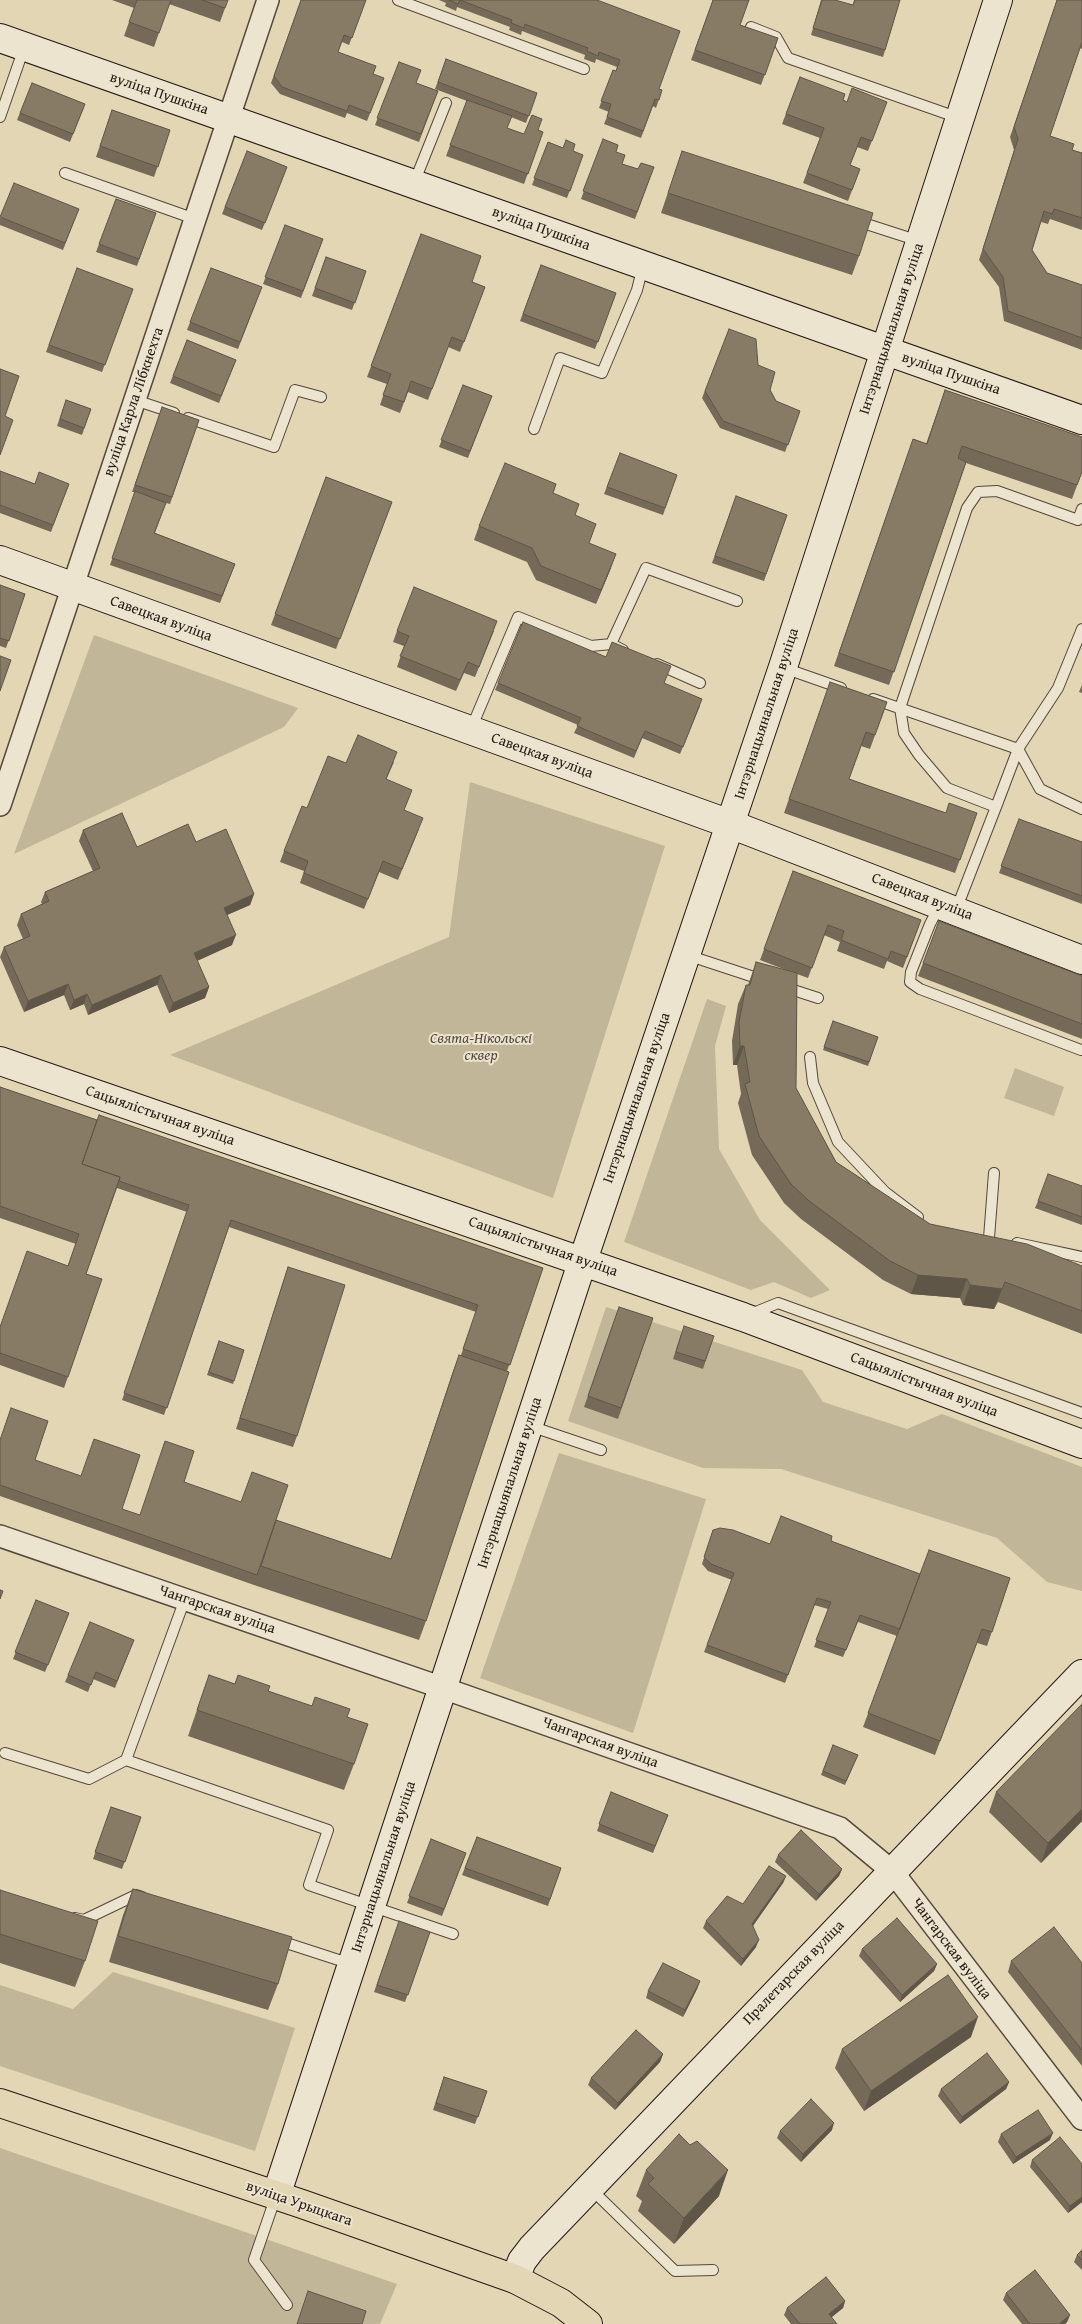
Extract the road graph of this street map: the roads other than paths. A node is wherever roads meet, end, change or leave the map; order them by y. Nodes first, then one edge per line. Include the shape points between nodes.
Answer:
1 (268, 0) edge
2 (398, 0) edge
3 (998, 0) edge
4 (751, 27) edge
5 (12, 43) edge
6 (584, 69) dead end
7 (446, 103) dead end
8 (0, 117) edge
9 (229, 118) junction
10 (960, 118) junction
11 (66, 173) dead end
12 (414, 184) junction
13 (846, 217) edge
14 (195, 219) junction
15 (920, 242) junction
16 (644, 265) junction
17 (886, 351) junction
18 (321, 397) dead end
19 (135, 400) junction
20 (1082, 420) edge
21 (534, 429) dead end
22 (1082, 509) edge
23 (1080, 522) edge
24 (0, 560) edge
25 (72, 586) junction
26 (737, 601) dead end
27 (1082, 629) edge
28 (611, 644) junction
29 (629, 652) edge
30 (646, 660) edge
31 (783, 667) junction
32 (700, 683) dead end
33 (900, 708) junction
34 (471, 730) junction
35 (1018, 749) junction
36 (0, 805) edge
37 (996, 807) junction
38 (1082, 809) edge
39 (730, 824) junction
40 (948, 907) junction
41 (686, 954) junction
42 (1082, 960) edge
43 (818, 998) dead end
44 (1081, 1050) edge
45 (810, 1057) dead end
46 (0, 1061) edge
47 (994, 1173) dead end
48 (926, 1224) edge
49 (1082, 1256) edge
50 (583, 1260) junction
51 (743, 1317) junction
52 (1082, 1413) edge
53 (529, 1426) junction
54 (1082, 1444) edge
55 (601, 1450) dead end
56 (0, 1536) edge
57 (185, 1599) junction
58 (1082, 1674) edge
59 (443, 1688) junction
60 (5, 1753) dead end
61 (126, 1760) junction
62 (892, 1871) junction
63 (155, 1901) edge
64 (371, 1906) junction
65 (65, 1915) edge
66 (452, 1934) dead end
67 (265, 1936) edge
68 (352, 1964) junction
69 (0, 2103) edge
70 (1081, 2114) edge
71 (589, 2188) junction
72 (276, 2196) junction
73 (713, 2270) dead end
74 (516, 2279) junction
75 (287, 2305) dead end
76 (588, 2324) edge

1 - 9 street, вуліца Карла Лібкнехта
2 - 6 lane
3 - 10 main road, Інтэрнацыянальная вуліца
4 - 10 lane via 776,37 788,58
5 - 8 lane
5 - 9 main road, вуліца Пушкіна
7 - 12 lane
9 - 12 main road, вуліца Пушкіна
9 - 14 street, вуліца Карла Лібкнехта
10 - 15 main road, Інтэрнацыянальная вуліца
11 - 14 lane
12 - 16 main road, вуліца Пушкіна
13 - 15 lane
14 - 19 street, вуліца Карла Лібкнехта
15 - 17 main road, Інтэрнацыянальная вуліца
16 - 17 main road, вуліца Пушкіна
16 - 21 lane via 637,290 602,373 560,358
17 - 20 main road, вуліца Пушкіна
17 - 31 main road, Інтэрнацыянальная вуліца
18 - 19 lane via 295,390 274,447
19 - 25 street, вуліца Карла Лібкнехта
22 - 23 lane
23 - 33 lane via 997,491 978,492 967,508
24 - 25 main road, Савецкая вуліца
25 - 34 main road, Савецкая вуліца
25 - 36 street, вуліца Карла Лібкнехта
26 - 28 lane via 646,568
27 - 35 lane via 1058,688
28 - 29 lane
28 - 34 lane via 591,646 518,617
30 - 32 lane
31 - 33 lane
31 - 39 main road, Інтэрнацыянальная вуліца
33 - 35 lane
33 - 37 lane via 904,733 948,788
34 - 39 main road, Савецкая вуліца
35 - 37 lane
35 - 38 lane via 1040,789
37 - 40 lane
39 - 40 main road, Савецкая вуліца
39 - 41 main road, Інтэрнацыянальная вуліца
40 - 42 main road, Савецкая вуліца
40 - 44 lane via 930,924 910,982 920,989
41 - 43 lane
41 - 50 main road, Інтэрнацыянальная вуліца
45 - 48 lane via 812,1083 838,1142 885,1192
46 - 50 main road, Сацыялістычная вуліца
47 - 49 lane via 994,1239
50 - 51 main road, Сацыялістычная вуліца
50 - 53 main road, Інтэрнацыянальная вуліца
51 - 52 lane via 778,1303
51 - 54 main road, Сацыялістычная вуліца
53 - 55 lane
53 - 59 main road, Інтэрнацыянальная вуліца
56 - 57 street, Чангарская вуліца
57 - 59 street, Чангарская вуліца
57 - 61 lane
58 - 62 main road, Пралетарская вуліца
59 - 62 street, Чангарская вуліца via 840,1828
59 - 64 main road, Інтэрнацыянальная вуліца
60 - 61 lane via 89,1778
61 - 64 lane via 328,1830 309,1885
62 - 70 street, Чангарская вуліца
62 - 71 main road, Пралетарская вуліца
63 - 65 lane via 136,1895 84,1920
64 - 66 lane
64 - 68 main road, Інтэрнацыянальная вуліца
67 - 68 lane
68 - 72 main road, Інтэрнацыянальная вуліца
69 - 72 main road, вуліца Урыцкага
71 - 73 lane via 675,2271
71 - 74 main road, Пралетарская вуліца via 532,2248 522,2261
72 - 74 main road, вуліца Урыцкага
72 - 75 lane via 254,2260
74 - 76 main road, вуліца Урыцкага via 561,2303

